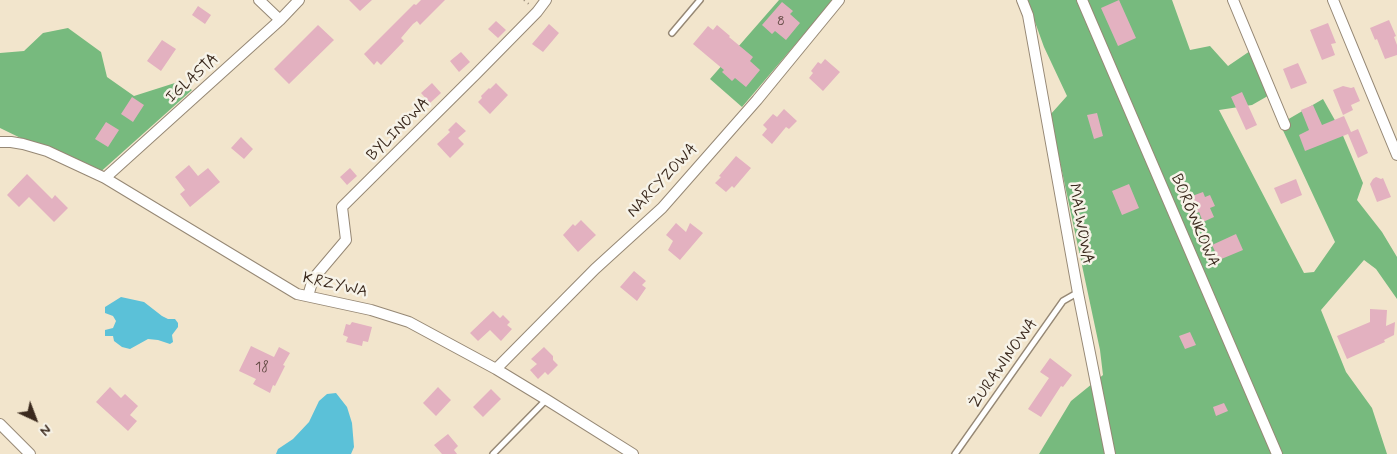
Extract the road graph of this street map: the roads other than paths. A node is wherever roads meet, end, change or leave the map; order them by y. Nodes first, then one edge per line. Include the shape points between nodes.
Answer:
1 (259, 0) edge
2 (299, 0) edge
3 (546, 0) edge
4 (700, 0) edge
5 (838, 0) edge
6 (1022, 0) edge
7 (1082, 0) edge
8 (1233, 0) edge
9 (1333, 0) edge
10 (280, 20) junction
11 (672, 32) dead end
12 (1285, 125) dead end
13 (0, 142) edge
14 (1397, 155) edge
15 (105, 178) junction
16 (1078, 293) junction
17 (308, 296) junction
18 (496, 369) junction
19 (547, 400) junction
20 (0, 424) edge
21 (30, 454) edge
22 (493, 454) edge
23 (633, 454) edge
24 (955, 454) edge
25 (1110, 454) edge
26 (1277, 454) edge

1 - 10 street
2 - 10 street, IGLASTA
3 - 17 street, BYLINOWA via 342,207 346,240 313,279
4 - 11 lane
5 - 18 street, NARCYZOWA via 757,100 662,208 595,269
6 - 16 street, MALWOWA via 1028,14
7 - 26 street, BORÓWKOWA
8 - 12 street
9 - 14 street
10 - 15 street, IGLASTA
13 - 15 street, KRZYWA via 46,151
15 - 17 street, KRZYWA via 284,287
16 - 24 lane, ŻURAWINOWA via 1063,301
16 - 25 street, MALWOWA
17 - 18 street, KRZYWA via 409,322
18 - 19 street, KRZYWA
19 - 22 lane
19 - 23 street, KRZYWA
20 - 21 street

